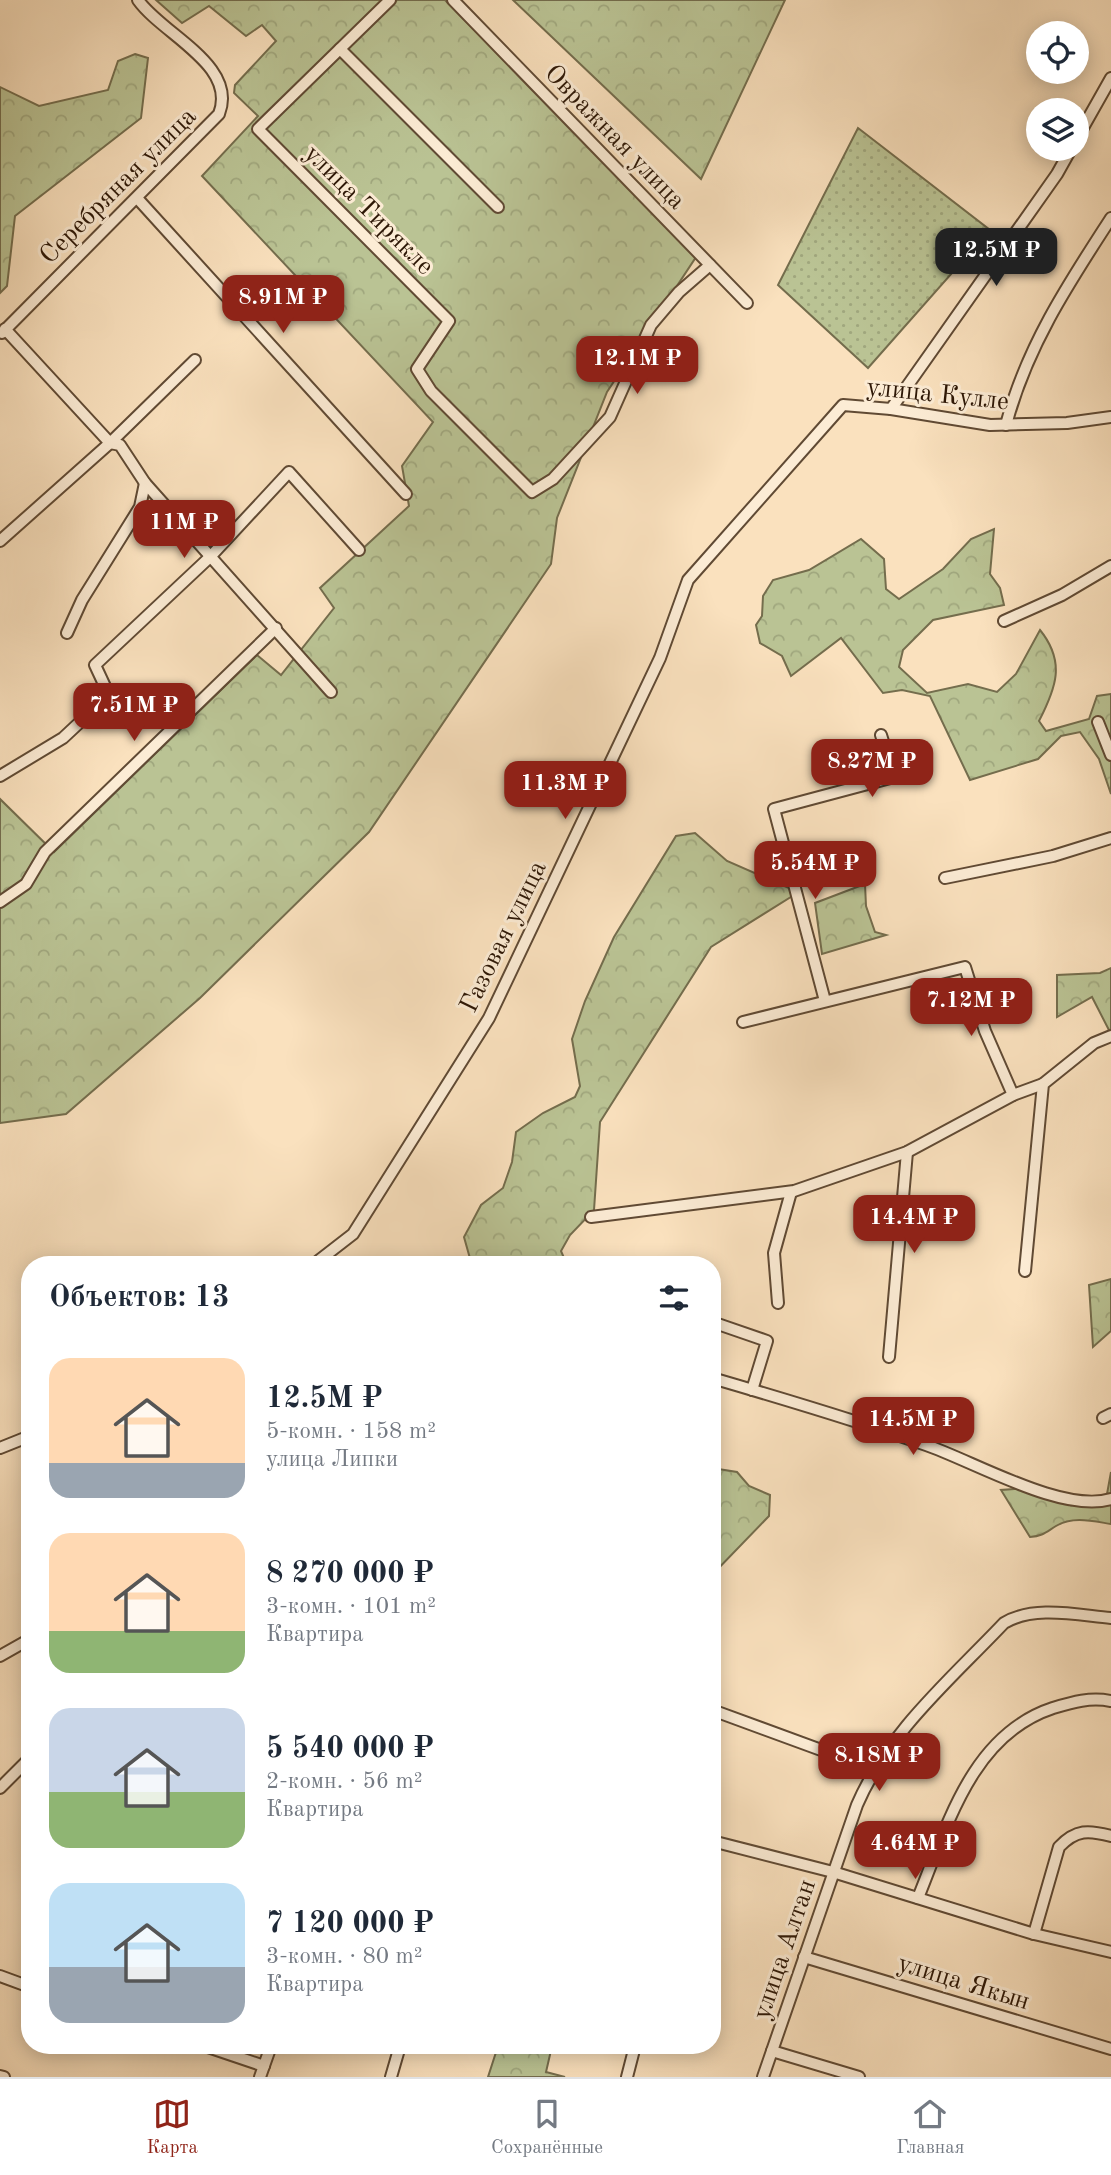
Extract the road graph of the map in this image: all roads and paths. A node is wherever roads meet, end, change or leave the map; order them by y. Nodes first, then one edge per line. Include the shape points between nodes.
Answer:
1 (138, 0) edge
2 (390, 0) edge
3 (453, 0) edge
4 (340, 49) junction
5 (1111, 78) edge
6 (1089, 117) edge
7 (1064, 161) edge
8 (137, 198) junction
9 (498, 207) dead end
10 (1111, 218) edge
11 (710, 265) junction
12 (747, 303) dead end
13 (3, 332) edge
14 (195, 360) dead end
15 (843, 405) joint
16 (891, 409) junction
17 (1111, 417) edge
18 (1006, 425) junction
19 (110, 443) junction
20 (145, 483) junction
21 (406, 494) dead end
22 (0, 541) edge
23 (359, 550) dead end
24 (210, 557) junction
25 (1111, 566) edge
26 (1004, 621) dead end
27 (276, 628) junction
28 (67, 633) dead end
29 (331, 692) dead end
30 (1098, 722) dead end
31 (881, 735) dead end
32 (1111, 755) edge
33 (0, 776) edge
34 (1111, 838) edge
35 (945, 878) dead end
36 (0, 902) edge
37 (825, 1001) junction
38 (743, 1022) dead end
39 (1111, 1036) edge
40 (1044, 1084) junction
41 (1013, 1095) junction
42 (907, 1152) junction
43 (791, 1192) junction
44 (591, 1217) dead end
45 (325, 1256) edge
46 (1025, 1270) dead end
47 (778, 1303) dead end
48 (721, 1325) edge
49 (889, 1357) dead end
50 (721, 1381) edge
51 (752, 1390) junction
52 (21, 1440) edge
53 (0, 1448) edge
54 (1111, 1499) edge
55 (1111, 1618) edge
56 (21, 1644) edge
57 (0, 1656) edge
58 (1111, 1701) edge
59 (721, 1713) edge
60 (21, 1767) edge
61 (873, 1769) junction
62 (0, 1788) edge
63 (1111, 1836) edge
64 (721, 1843) edge
65 (834, 1872) junction
66 (918, 1898) junction
67 (1034, 1934) junction
68 (1111, 1952) edge
69 (804, 1957) junction
70 (0, 1976) edge
71 (21, 1983) edge
72 (1111, 2049) edge
73 (772, 2051) junction
74 (229, 2054) edge
75 (268, 2054) edge
76 (398, 2054) edge
77 (633, 2054) edge
78 (264, 2066) junction
79 (260, 2077) edge
80 (391, 2077) edge
81 (627, 2077) edge
82 (763, 2077) edge
83 (859, 2077) edge

1 - 8 street, Серебряная улица via 218,75 224,94 219,114
2 - 4 street
3 - 11 street, Овражная улица
4 - 9 street
4 - 11 street, улица Тирякле via 258,129 449,321 416,369 431,391 532,492 553,479 610,417 652,325 679,292
5 - 6 street
7 - 16 street
8 - 13 street, Серебряная улица
8 - 21 street
10 - 18 street via 1055,303 1016,384
11 - 12 street, Овражная улица
13 - 19 street
14 - 19 street
15 - 16 street, улица Кулле
15 - 45 street, Газовая улица via 688,580 660,658 489,1018 353,1234
16 - 18 street, улица Кулле
17 - 18 street, улица Кулле
19 - 20 street via 120,445
19 - 22 street
20 - 24 street
20 - 28 street via 141,507 82,600
23 - 24 street via 289,472
24 - 27 street
24 - 33 street via 95,665 109,695 63,738
25 - 26 street
27 - 29 street
27 - 36 street via 44,852 26,884
30 - 32 street
31 - 37 street via 894,777 774,809
34 - 35 street via 1053,856
37 - 38 street
37 - 41 street via 965,967 985,1031
39 - 40 street via 1094,1043
40 - 41 street
40 - 46 street
41 - 42 street
42 - 43 street
42 - 49 street
43 - 44 street
43 - 47 street via 774,1253
48 - 51 street via 766,1341
50 - 51 street
51 - 54 street via 928,1446 1012,1483 1094,1504
52 - 53 street
55 - 61 street, улица Алтан via 1058,1613 1017,1615 1004,1623 895,1737
56 - 57 street
58 - 66 street via 1096,1698 1060,1706 1004,1737 979,1763 957,1801
59 - 61 street
60 - 62 street
61 - 65 street, улица Алтан
63 - 67 street via 1087,1830 1067,1838 1059,1847
64 - 65 street
65 - 66 street
65 - 69 street, улица Алтан
66 - 67 street
67 - 68 street
69 - 72 street, улица Якын
69 - 73 street, улица Алтан
70 - 71 street
73 - 82 street, улица Алтан
73 - 83 street
74 - 78 street
75 - 78 street
76 - 80 street
77 - 81 street
78 - 79 street

